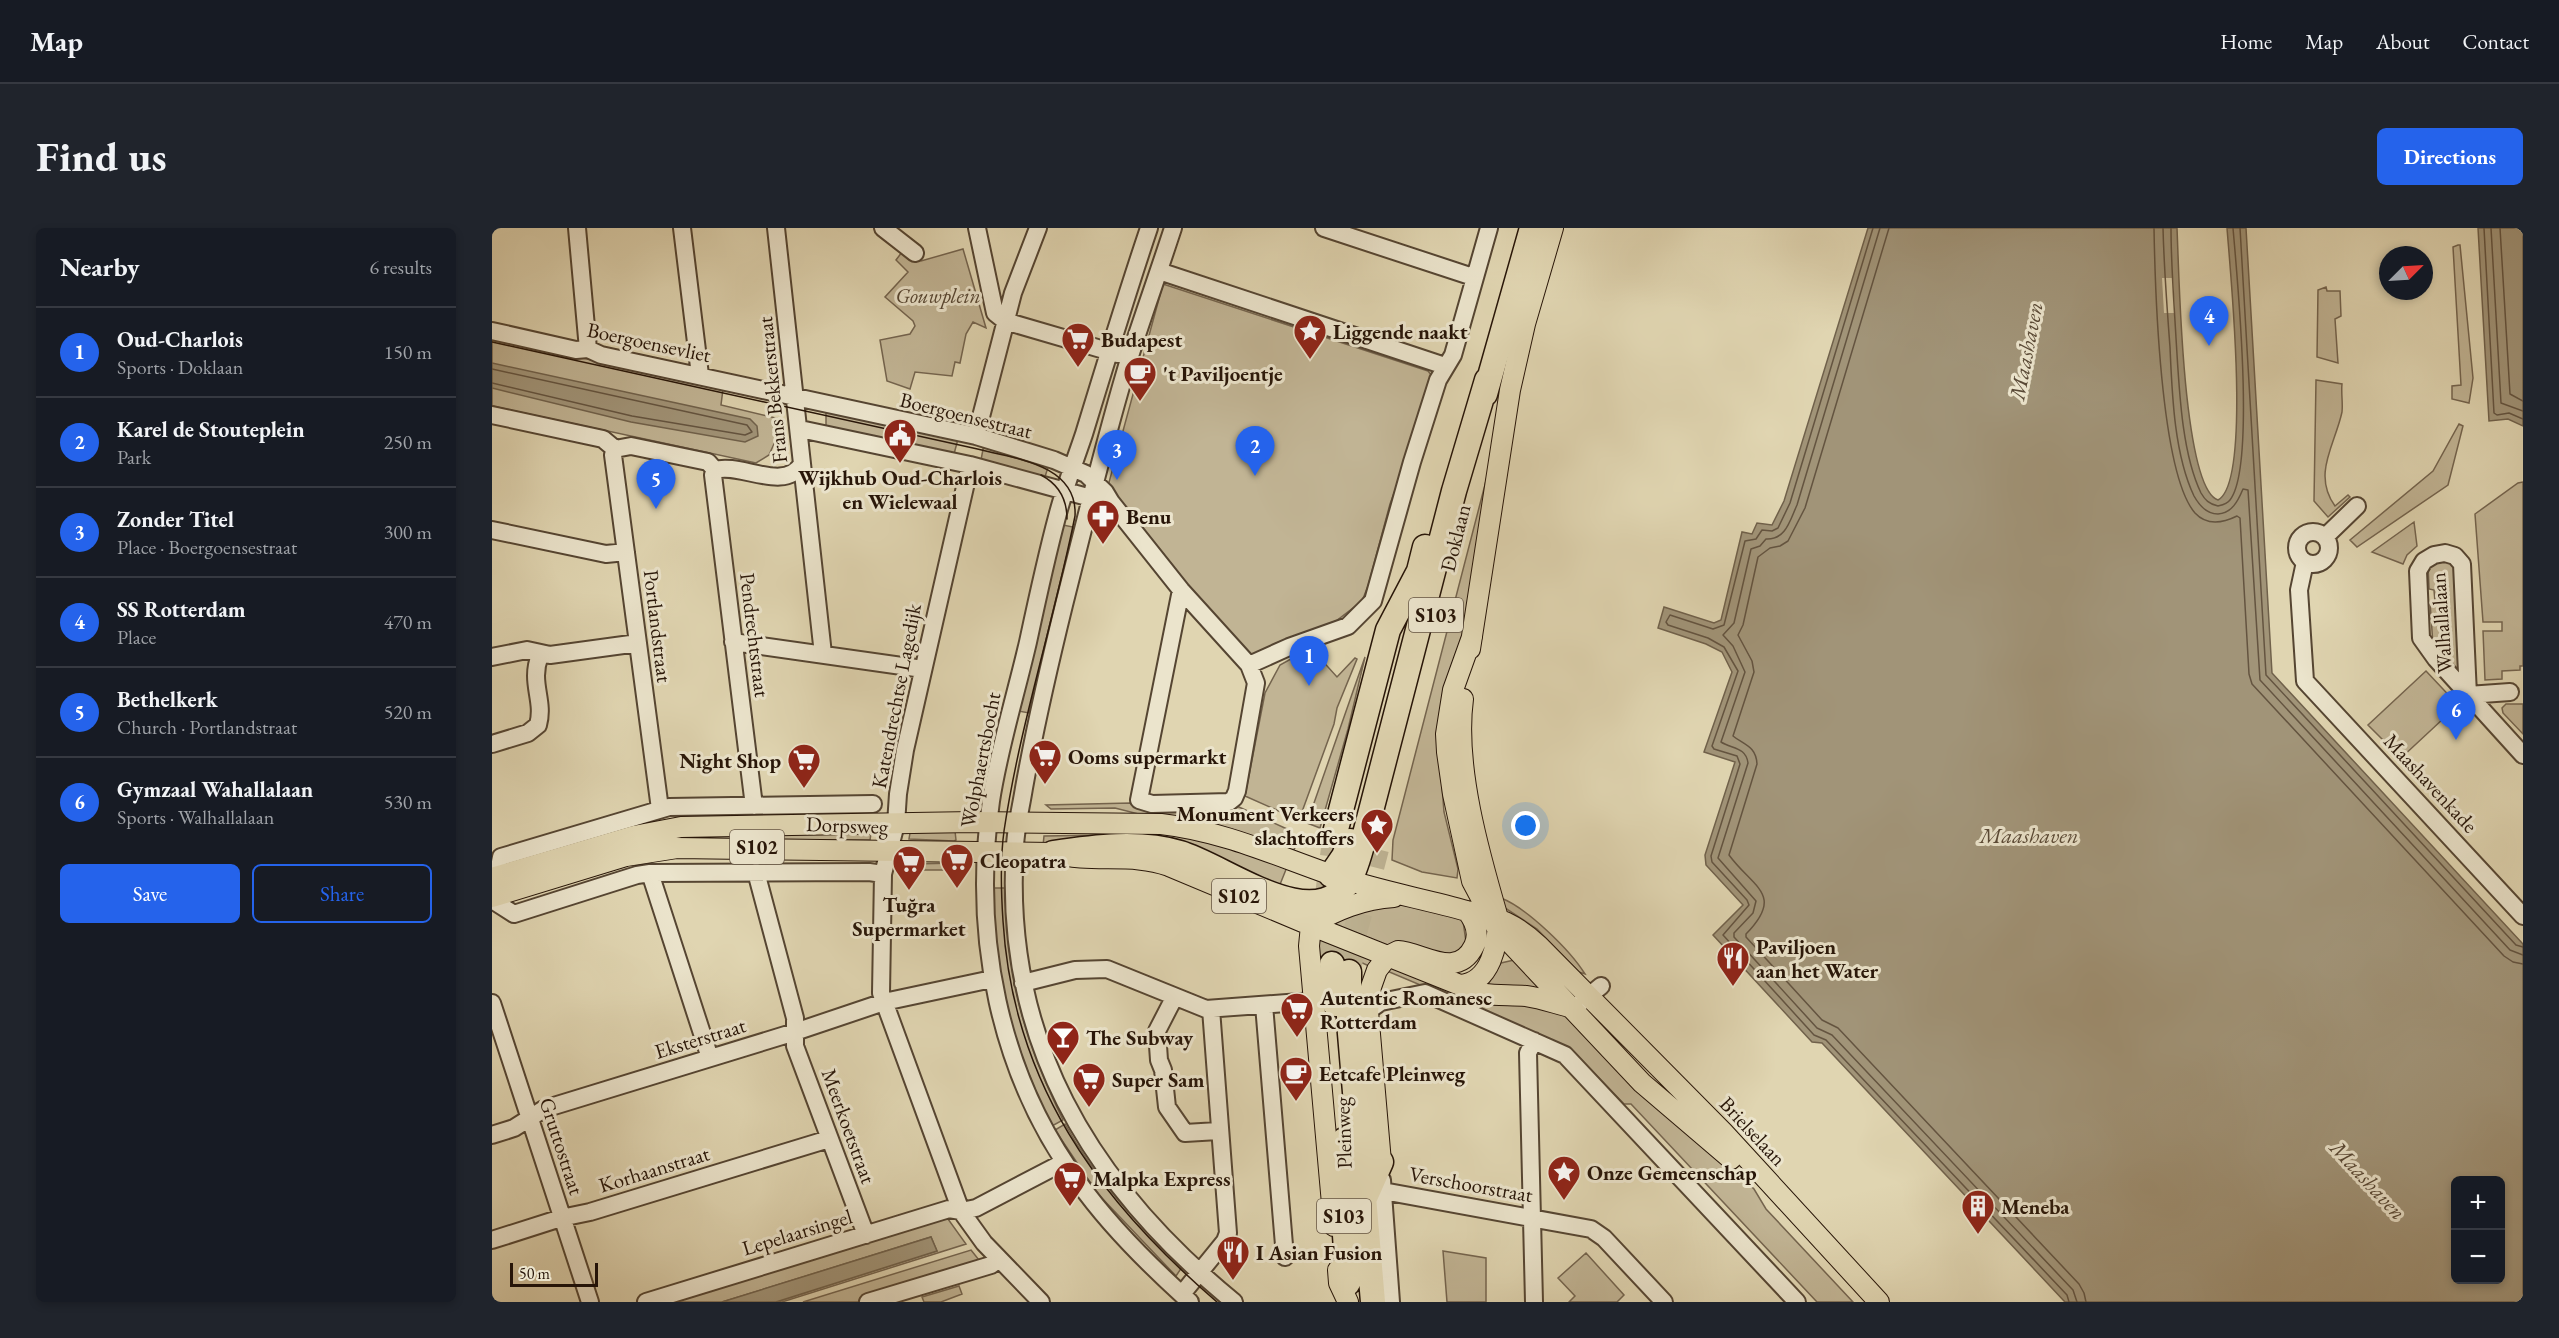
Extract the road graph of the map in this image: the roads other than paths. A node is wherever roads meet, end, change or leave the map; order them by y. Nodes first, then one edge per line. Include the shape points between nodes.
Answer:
1 (577, 228) edge
2 (682, 228) edge
3 (777, 228) edge
4 (883, 228) edge
5 (976, 228) edge
6 (1038, 228) edge
7 (1149, 228) edge
8 (1173, 228) edge
9 (1324, 228) edge
10 (1489, 228) edge
11 (1518, 228) edge
12 (1532, 228) edge
13 (1553, 228) edge
14 (915, 253) dead end
15 (1159, 271) junction
16 (1473, 277) junction
17 (1005, 321) junction
18 (492, 332) edge
19 (588, 349) junction
20 (1110, 351) junction
21 (1130, 357) junction
22 (1445, 366) junction
23 (700, 375) junction
24 (1487, 380) junction
25 (796, 399) junction
26 (492, 415) edge
27 (800, 429) junction
28 (976, 436) junction
29 (615, 449) junction
30 (802, 464) junction
31 (970, 465) junction
32 (1073, 469) junction
33 (715, 470) junction
34 (1095, 480) junction
35 (1065, 492) junction
36 (1091, 498) junction
37 (1111, 502) junction
38 (2357, 506) dead end
39 (492, 530) edge
40 (2325, 537) junction
41 (626, 552) junction
42 (2304, 562) junction
43 (1419, 571) junction
44 (1180, 590) junction
45 (1472, 637) junction
46 (733, 642) junction
47 (638, 644) junction
48 (823, 654) junction
49 (540, 655) junction
50 (492, 657) edge
51 (1249, 665) junction
52 (923, 669) junction
53 (2510, 692) dead end
54 (2468, 695) junction
55 (492, 744) edge
56 (2523, 755) edge
57 (846, 804) junction
58 (873, 804) dead end
59 (754, 806) junction
60 (660, 809) junction
61 (989, 822) junction
62 (896, 824) junction
63 (1018, 824) junction
64 (872, 825) junction
65 (1335, 833) tunnel mouth
66 (1377, 849) tunnel mouth
67 (888, 851) junction
68 (987, 852) junction
69 (1015, 852) junction
70 (1053, 853) junction
71 (756, 872) junction
72 (650, 873) junction
73 (883, 874) junction
74 (494, 878) edge
75 (1341, 878) junction
76 (1472, 881) junction
77 (1409, 895) junction
78 (492, 898) edge
79 (1446, 905) junction
80 (1467, 911) junction
81 (1312, 914) junction
82 (2523, 916) edge
83 (1495, 921) junction
84 (1520, 951) junction
85 (1388, 956) junction
86 (1490, 965) junction
87 (992, 979) junction
88 (1023, 983) junction
89 (1460, 985) junction
90 (1587, 997) junction
91 (1174, 998) junction
92 (1314, 1001) junction
93 (884, 1002) junction
94 (492, 1003) edge
95 (1264, 1005) junction
96 (1211, 1009) junction
97 (1368, 1011) junction
98 (496, 1028) edge
99 (795, 1032) junction
100 (1534, 1041) junction
101 (710, 1059) junction
102 (530, 1119) junction
103 (1218, 1131) junction
104 (492, 1135) edge
105 (829, 1139) junction
106 (1064, 1162) junction
107 (1381, 1162) joint
108 (1374, 1195) junction
109 (961, 1211) junction
110 (1531, 1217) junction
111 (561, 1218) junction
112 (866, 1235) junction
113 (492, 1240) edge
114 (1285, 1257) dead end
115 (999, 1259) junction
116 (1201, 1272) junction
117 (1348, 1296) edge
118 (1186, 1298) edge
119 (590, 1302) edge
120 (646, 1302) edge
121 (868, 1302) edge
122 (1041, 1302) edge
123 (1234, 1302) edge
124 (1373, 1302) edge
125 (1391, 1302) edge
126 (1534, 1302) edge
127 (1664, 1302) edge
128 (1797, 1302) edge
129 (1867, 1302) edge
130 (1879, 1302) edge

1 - 19 street
2 - 23 street
3 - 25 street, Frans Bekkerstraat
4 - 14 street
5 - 17 street via 995,313
6 - 17 street
7 - 20 street, Wolphaertsbocht
8 - 15 street
9 - 16 street
10 - 16 street
11 - 43 highway, Doklaan / S103
12 - 24 highway, Doklaan / S103
13 - 45 main road, Doklaan via 1510,390
15 - 21 street
15 - 22 street
16 - 22 street via 1452,355
17 - 20 street
17 - 28 street
18 - 19 street, Boergoensevliet via 576,350
19 - 23 street, Boergoensevliet
20 - 21 street
20 - 32 street, Wolphaertsbocht
21 - 34 street
22 - 51 street via 1412,462 1373,600 1348,626
23 - 25 street, Boergoensevliet
24 - 66 highway, Doklaan / S103 via 1472,471
24 - 75 highway via 1454,491 1368,822
25 - 27 street, Frans Bekkerstraat
25 - 28 street, Boergoensestraat
26 - 29 street via 603,439
27 - 30 street, Frans Bekkerstraat
27 - 31 street
28 - 32 street, Boergoensestraat
29 - 33 street via 631,446 708,462
29 - 41 street, Portlandstraat
30 - 33 street via 792,474 774,476 725,466
30 - 48 street, Frans Bekkerstraat
31 - 35 street
31 - 52 street, Katendrechtse Lagedijk
32 - 34 street, Boergoensestraat
32 - 35 street, Wolphaertsbocht
33 - 46 street, Pendrechtstraat
34 - 36 street
34 - 37 street, Boergoensestraat
35 - 36 street
35 - 61 street, Wolphaertsbocht
36 - 37 street
36 - 63 street via 1037,720
37 - 44 street, Boergoensestraat
38 - 40 street
39 - 41 street via 606,554
40 - 42 street via 2329,548 2326,558 2316,564
40 - 42 street via 2315,532 2300,537 2296,551
41 - 47 street, Portlandstraat
42 - 82 street, Maashavenkade via 2299,590 2305,681
43 - 65 highway, Doklaan / S103 via 1388,630
43 - 75 highway
44 - 51 street, Boergoensestraat
44 - 51 street via 1139,800 1152,804 1232,801 1256,683
45 - 76 main road, Doklaan via 1453,690 1446,734 1453,794
45 - 83 main road, Doklaan via 1461,713 1463,759
46 - 48 street
46 - 59 street, Pendrechtstraat
47 - 49 street
47 - 60 street, Portlandstraat
48 - 52 street
49 - 50 street via 527,650
49 - 55 street via 534,670 538,725 528,733
52 - 62 street, Katendrechtse Lagedijk via 905,750
53 - 54 street
54 - 54 street, Walhallalaan via 2421,638 2418,574 2424,561 2437,554 2455,556 2462,564
54 - 56 street, Walhallalaan
57 - 58 street, Dorpsweg
57 - 59 street, Dorpsweg
57 - 64 street, Dorpsweg
59 - 60 street, Dorpsweg
60 - 74 street, Dorpsweg via 501,857
61 - 62 main road, Dorpsweg / S102
61 - 63 main road, Dorpsweg / S102
61 - 68 street, Wolphaertsbocht
62 - 64 main road, Dorpsweg / S102
62 - 67 street, Katendrechtse Lagedijk
63 - 69 street
63 - 75 main road, Dorpsweg / S102 via 1161,824 1192,828 1236,839
64 - 74 main road, Dorpsweg / S102 via 681,827 633,836
67 - 68 main road, Dorpsweg / S102
67 - 73 street, Katendrechtse Lagedijk
67 - 78 main road, Dorpsweg / S102 via 677,848 626,856
68 - 69 main road, Dorpsweg / S102
68 - 87 street, Wolphaertsbocht via 984,899
69 - 70 main road, Dorpsweg / S102
69 - 88 street
70 - 81 main road, Dorpsweg / S102 via 1074,859 1149,860
70 - 81 highway via 1091,847 1157,848 1183,854
71 - 72 street, Dorpsweg
71 - 73 street, Dorpsweg
71 - 99 street, Meerkoetstraat via 795,1018
72 - 78 street, Dorpsweg via 514,914
72 - 101 street
73 - 93 street, Katendrechtse Lagedijk
75 - 77 main road, S102
75 - 81 highway via 1339,894
76 - 79 main road via 1460,898
76 - 83 main road, Doklaan
77 - 79 main road, S102
77 - 81 main road via 1372,898
79 - 80 main road, Brielselaan
80 - 83 main road, Brielselaan
80 - 85 main road via 1476,928 1476,938 1461,959 1444,963 1401,951
81 - 85 main road, S102
81 - 92 main road, Pleinweg via 1309,945
83 - 84 main road, Brielselaan
83 - 86 main road, Doklaan
83 - 90 main road, Brielselaan via 1516,926
84 - 86 main road via 1509,950
84 - 90 main road, Brielselaan
85 - 89 main road
85 - 97 main road, Pleinweg via 1373,980
86 - 89 main road via 1477,981
87 - 93 street, Eksterstraat
87 - 106 street, Wolphaertsbocht via 1020,1078
88 - 91 street via 1086,968 1107,969
88 - 116 street via 1050,1072 1087,1143 1137,1208
89 - 90 main road via 1475,993
90 - 129 main road, Brielselaan via 1642,1083 1726,1154
90 - 130 main road, Brielselaan via 1723,1132
91 - 96 street
91 - 103 street via 1157,1031 1167,1107 1185,1133
92 - 95 street
92 - 117 main road, Pleinweg via 1339,1283
93 - 99 street, Eksterstraat
93 - 109 street, Katendrechtse Lagedijk
94 - 98 street, Gruttostraat
95 - 96 street
95 - 114 street
96 - 103 street, Wolphaertsbocht
97 - 100 street via 1381,1002 1425,993
97 - 107 main road, Pleinweg
98 - 102 street, Gruttostraat
99 - 101 street, Eksterstraat
99 - 105 street, Meerkoetstraat via 795,1046
100 - 110 street via 1528,1053
100 - 128 street via 1570,1058
101 - 102 street, Eksterstraat via 544,1109
102 - 104 street, Eksterstraat
102 - 111 street, Gruttostraat
103 - 116 street, Wolphaertsbocht via 1228,1233
105 - 111 street, Korhaanstraat
105 - 112 street, Meerkoetstraat
106 - 109 street, Lepelaarsingel via 976,1208
106 - 118 street, Wolphaertsbocht via 1128,1242
107 - 108 highway
108 - 110 street, Verschoorstraat
108 - 117 highway, Pleinweg / S103 via 1340,968
108 - 124 highway, Pleinweg / S103
108 - 125 street, Pleinweg
109 - 112 street, Lepelaarsingel via 949,1209
109 - 115 street, Katendrechtse Lagedijk
110 - 126 street
110 - 127 street, Verschoorstraat via 1596,1232
111 - 113 street, Korhaanstraat
111 - 119 street, Gruttostraat
112 - 120 street, Lepelaarsingel
115 - 121 street
115 - 122 street
116 - 118 street, Wolphaertsbocht
116 - 123 street

